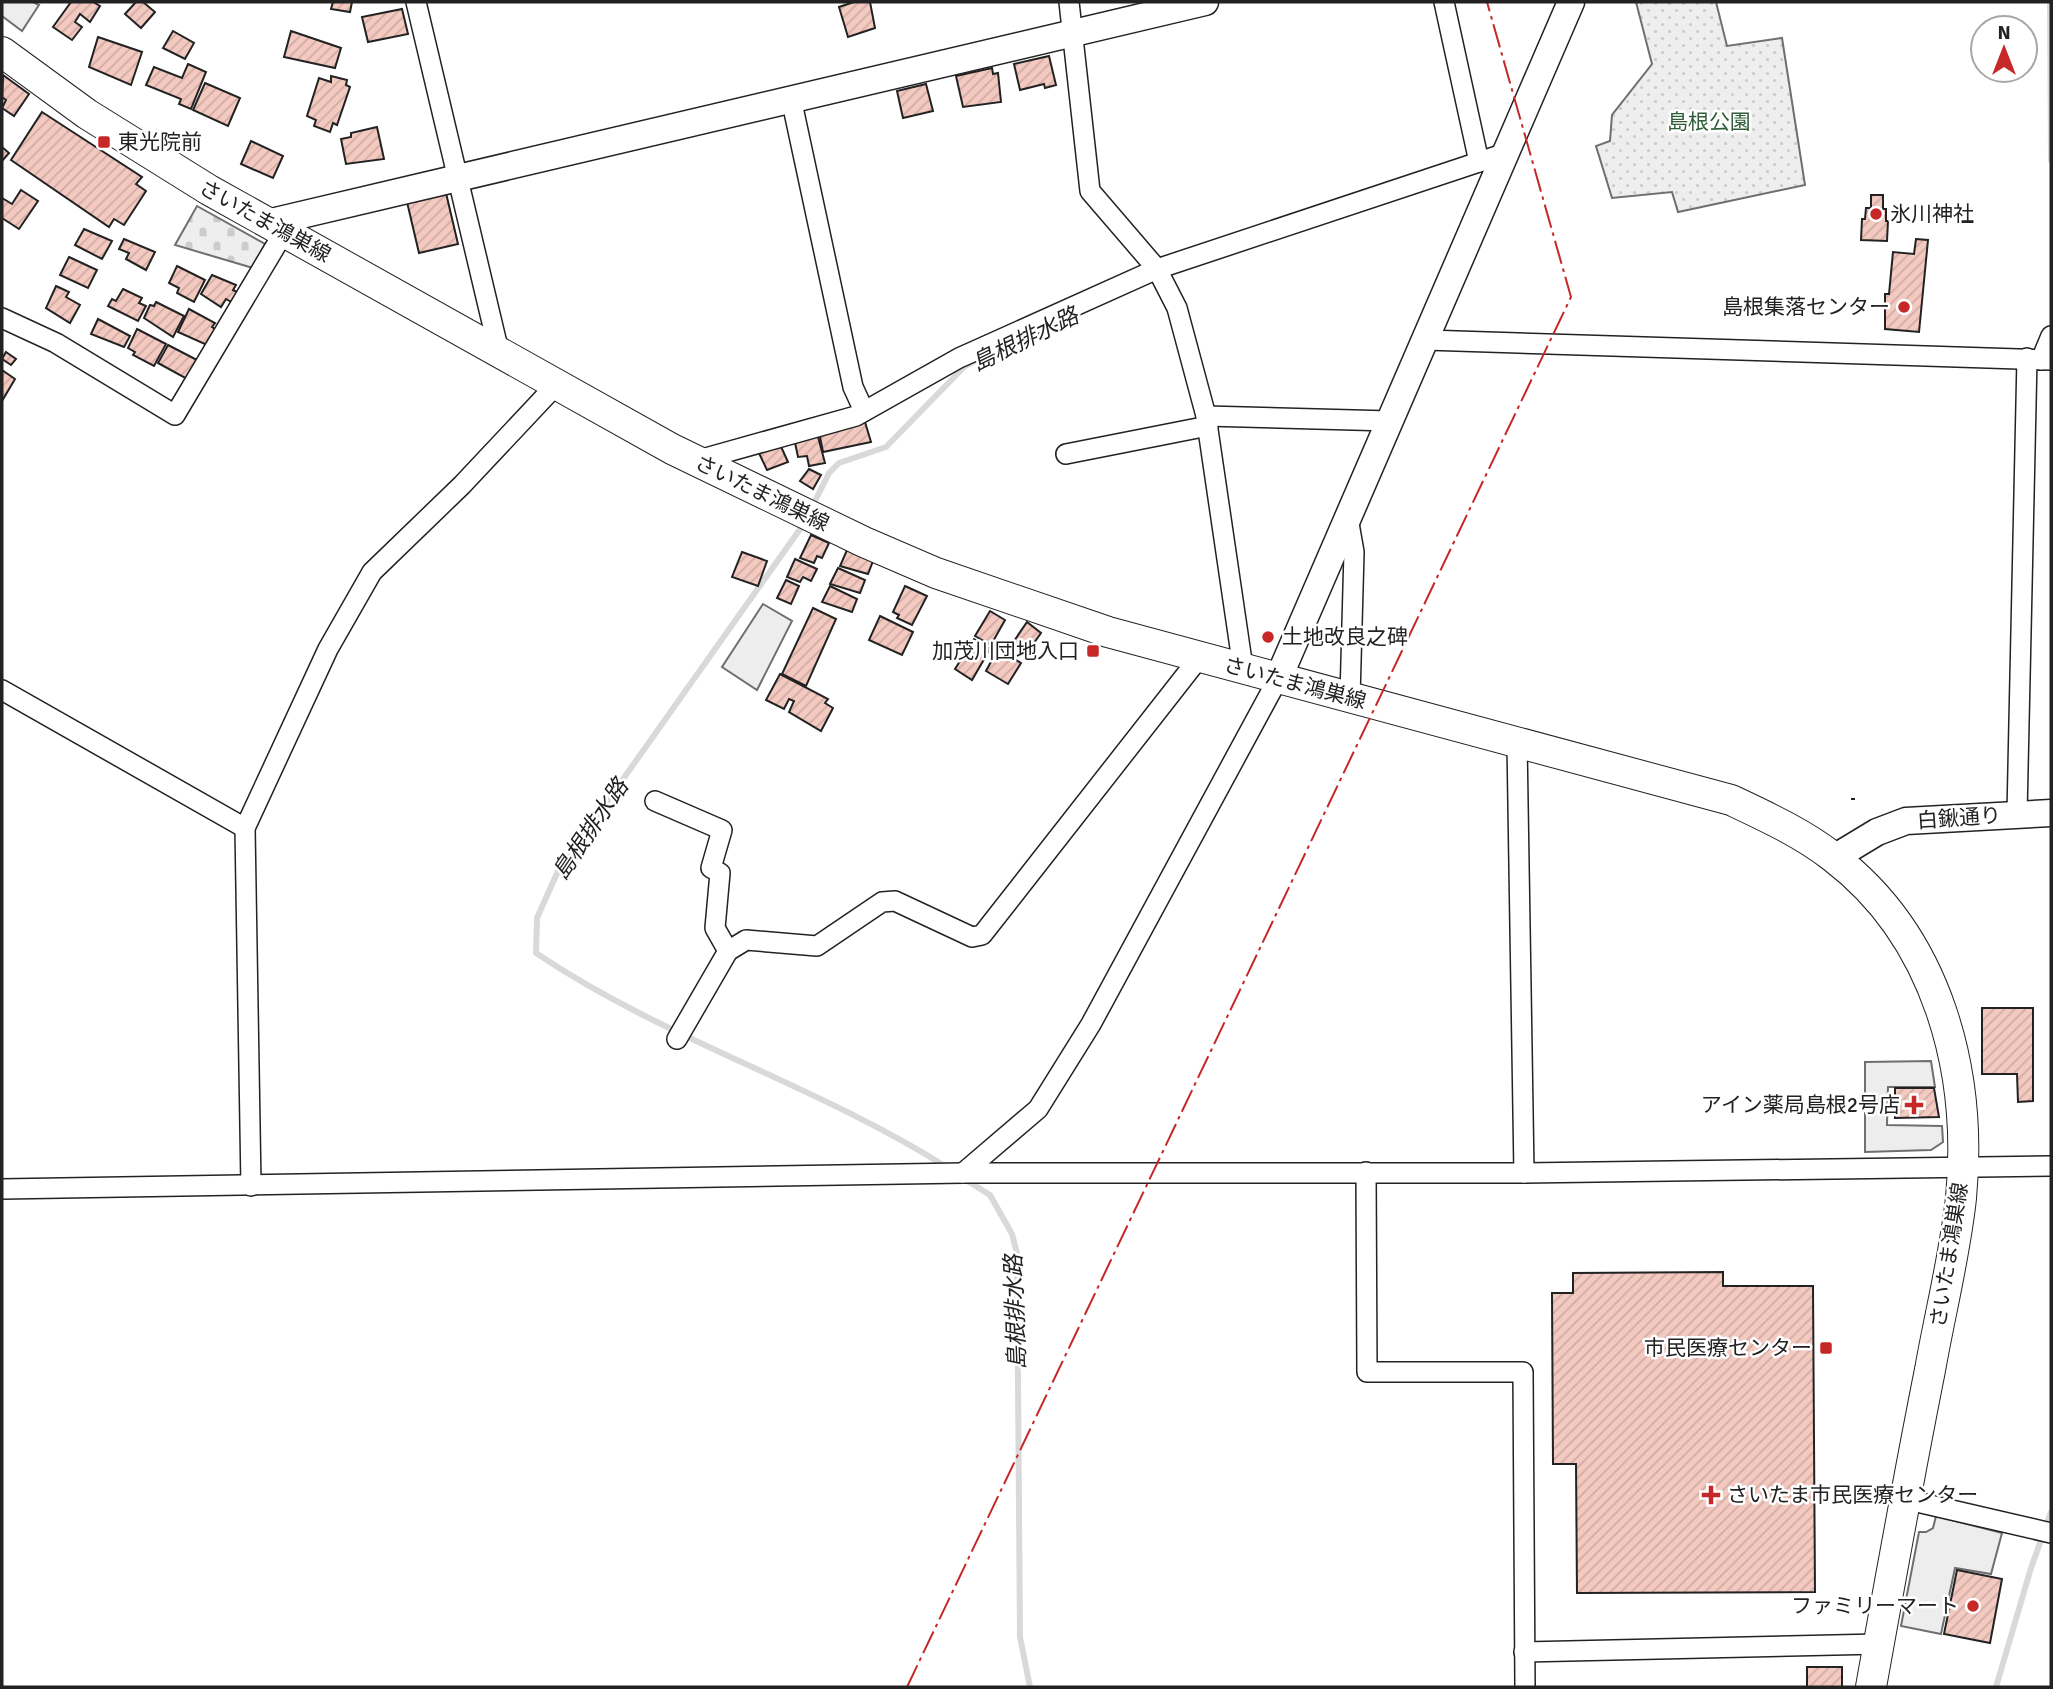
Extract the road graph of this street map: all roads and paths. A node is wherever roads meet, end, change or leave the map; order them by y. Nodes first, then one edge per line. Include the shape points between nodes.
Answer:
1 (416, 2) edge
2 (1069, 2) edge
3 (1205, 2) edge
4 (1444, 2) edge
5 (1571, 2) edge
6 (1072, 32) junction
7 (2, 52) edge
8 (791, 98) junction
9 (1506, 153) junction
10 (1479, 162) junction
11 (456, 176) junction
12 (275, 227) junction
13 (1157, 270) junction
14 (2, 318) edge
15 (2051, 336) edge
16 (1426, 340) junction
17 (499, 352) junction
18 (2040, 360) edge
19 (556, 384) junction
20 (864, 411) junction
21 (1207, 421) junction
22 (1390, 421) junction
23 (1066, 454) dead end
24 (695, 461) junction
25 (1348, 518) junction
26 (1199, 658) junction
27 (1243, 668) junction
28 (1279, 677) junction
29 (2, 690) edge
30 (1350, 697) junction
31 (1517, 742) junction
32 (654, 801) dead end
33 (2051, 813) edge
34 (2017, 814) junction
35 (245, 828) junction
36 (1834, 858) junction
37 (728, 951) junction
38 (677, 1039) dead end
39 (2051, 1166) edge
40 (1962, 1168) junction
41 (1366, 1172) junction
42 (963, 1173) junction
43 (1524, 1173) junction
44 (251, 1186) junction
45 (2, 1189) edge
46 (1904, 1499) junction
47 (2051, 1533) edge
48 (1879, 1644) junction
49 (1524, 1651) junction
50 (1525, 1687) edge
51 (1871, 1687) edge

1 - 11 street
2 - 6 street
3 - 6 street
4 - 10 street
5 - 9 street
6 - 8 street
6 - 13 street via 1090,191
7 - 12 main road, さいたま鴻巣線 via 132,143
8 - 11 street
8 - 20 street via 853,387
9 - 10 street
9 - 16 street
10 - 13 street
11 - 12 street
11 - 17 street
12 - 14 street via 174,415 56,343
12 - 17 main road, さいたま鴻巣線
13 - 20 street via 959,358
13 - 21 street via 1177,308
15 - 18 street
16 - 18 street
16 - 22 street
17 - 19 main road, さいたま鴻巣線
18 - 34 street
19 - 24 main road, さいたま鴻巣線
19 - 35 street via 372,572 328,649
20 - 24 street
21 - 22 street
21 - 23 street
21 - 27 street
22 - 25 street
24 - 26 main road, さいたま鴻巣線 via 936,573
25 - 28 street
25 - 30 street via 1354,552
26 - 27 main road, さいたま鴻巣線
26 - 37 street via 982,935 972,937 895,901 882,902 817,946 746,940
27 - 28 main road, さいたま鴻巣線
28 - 30 main road, さいたま鴻巣線
28 - 42 street via 1091,1024 1038,1109
29 - 35 street
30 - 31 main road, さいたま鴻巣線
31 - 36 main road, さいたま鴻巣線 via 1731,800
31 - 43 street
32 - 37 street via 722,830 711,868 720,873 715,928
33 - 34 street, 白鍬通り
34 - 36 street, 白鍬通り via 1906,821
35 - 44 street
36 - 40 main road, さいたま鴻巣線 via 1895,918 1945,1017 1955,1058
37 - 38 street
39 - 40 street
40 - 43 street
40 - 46 main road, さいたま鴻巣線 via 1957,1223
41 - 42 street
41 - 43 street
41 - 49 street via 1367,1372 1523,1372
42 - 44 street
44 - 45 street
46 - 47 street
46 - 48 main road, さいたま鴻巣線
48 - 49 street
48 - 51 main road, さいたま鴻巣線
49 - 50 street

